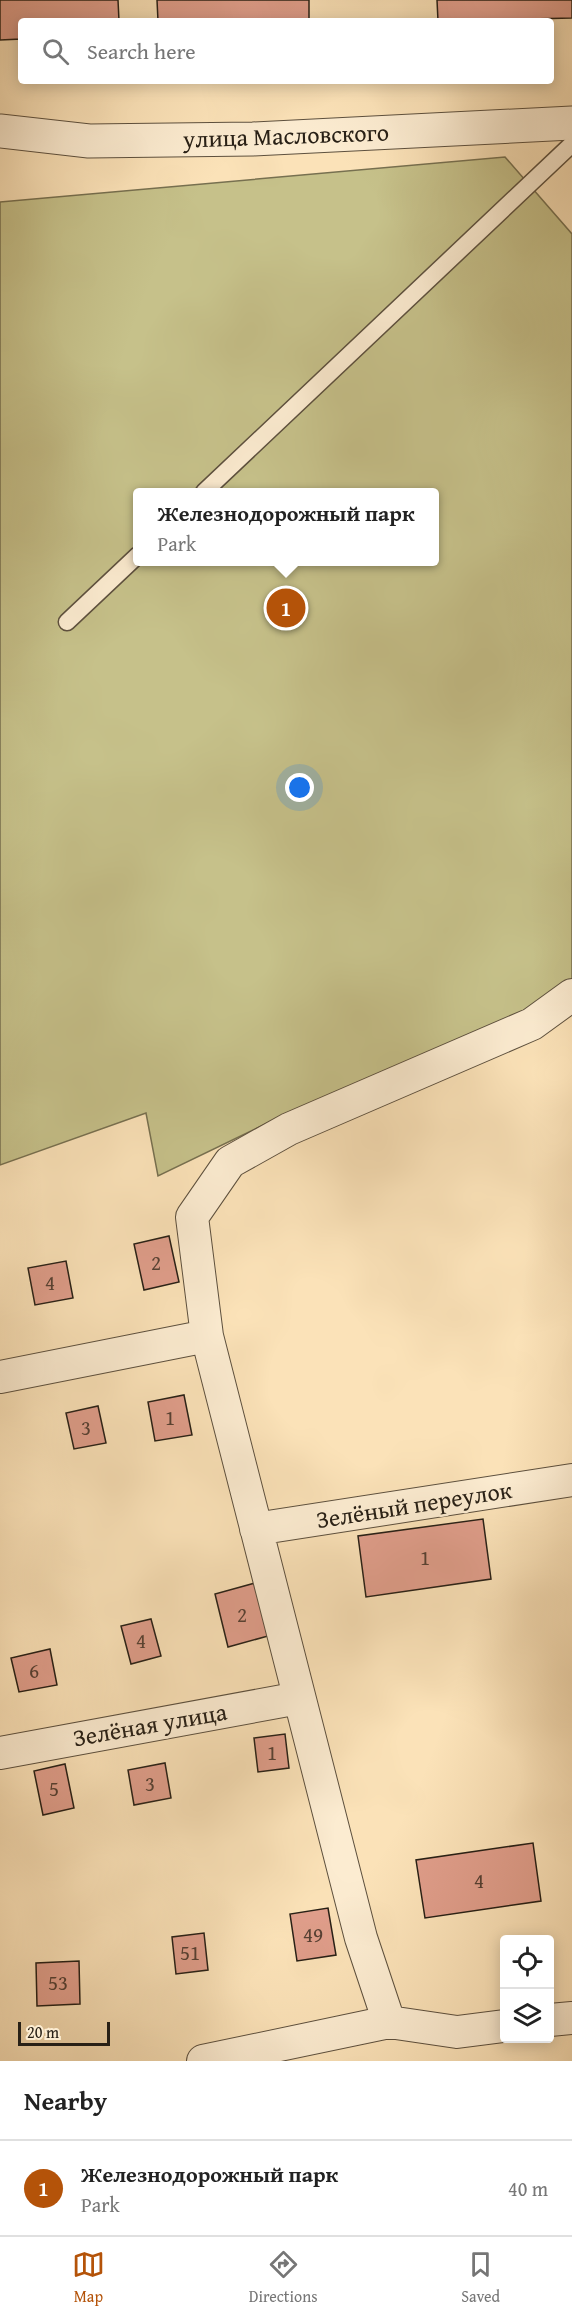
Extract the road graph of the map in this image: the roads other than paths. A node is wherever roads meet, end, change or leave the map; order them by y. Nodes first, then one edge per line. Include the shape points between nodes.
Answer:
1 (572, 123) edge
2 (0, 131) edge
3 (572, 144) edge
4 (208, 488) edge
5 (133, 560) edge
6 (67, 622) dead end
7 (572, 995) edge
8 (207, 1336) junction
9 (0, 1377) edge
10 (572, 1480) edge
11 (256, 1529) junction
12 (299, 1698) junction
13 (0, 1753) edge
14 (572, 2018) edge
15 (554, 2020) edge
16 (389, 2022) junction
17 (500, 2027) edge
18 (202, 2061) edge

1 - 2 street, улица Масловского via 253,139 89,141
3 - 4 lane
5 - 6 lane
7 - 8 street via 532,1024 289,1129 230,1162 192,1216
8 - 9 street
8 - 11 street
10 - 11 street, Зелёный переулок
11 - 12 street
12 - 13 street, Зелёная улица
12 - 16 street via 361,1938
14 - 15 street
16 - 17 street via 458,2032
16 - 18 street

